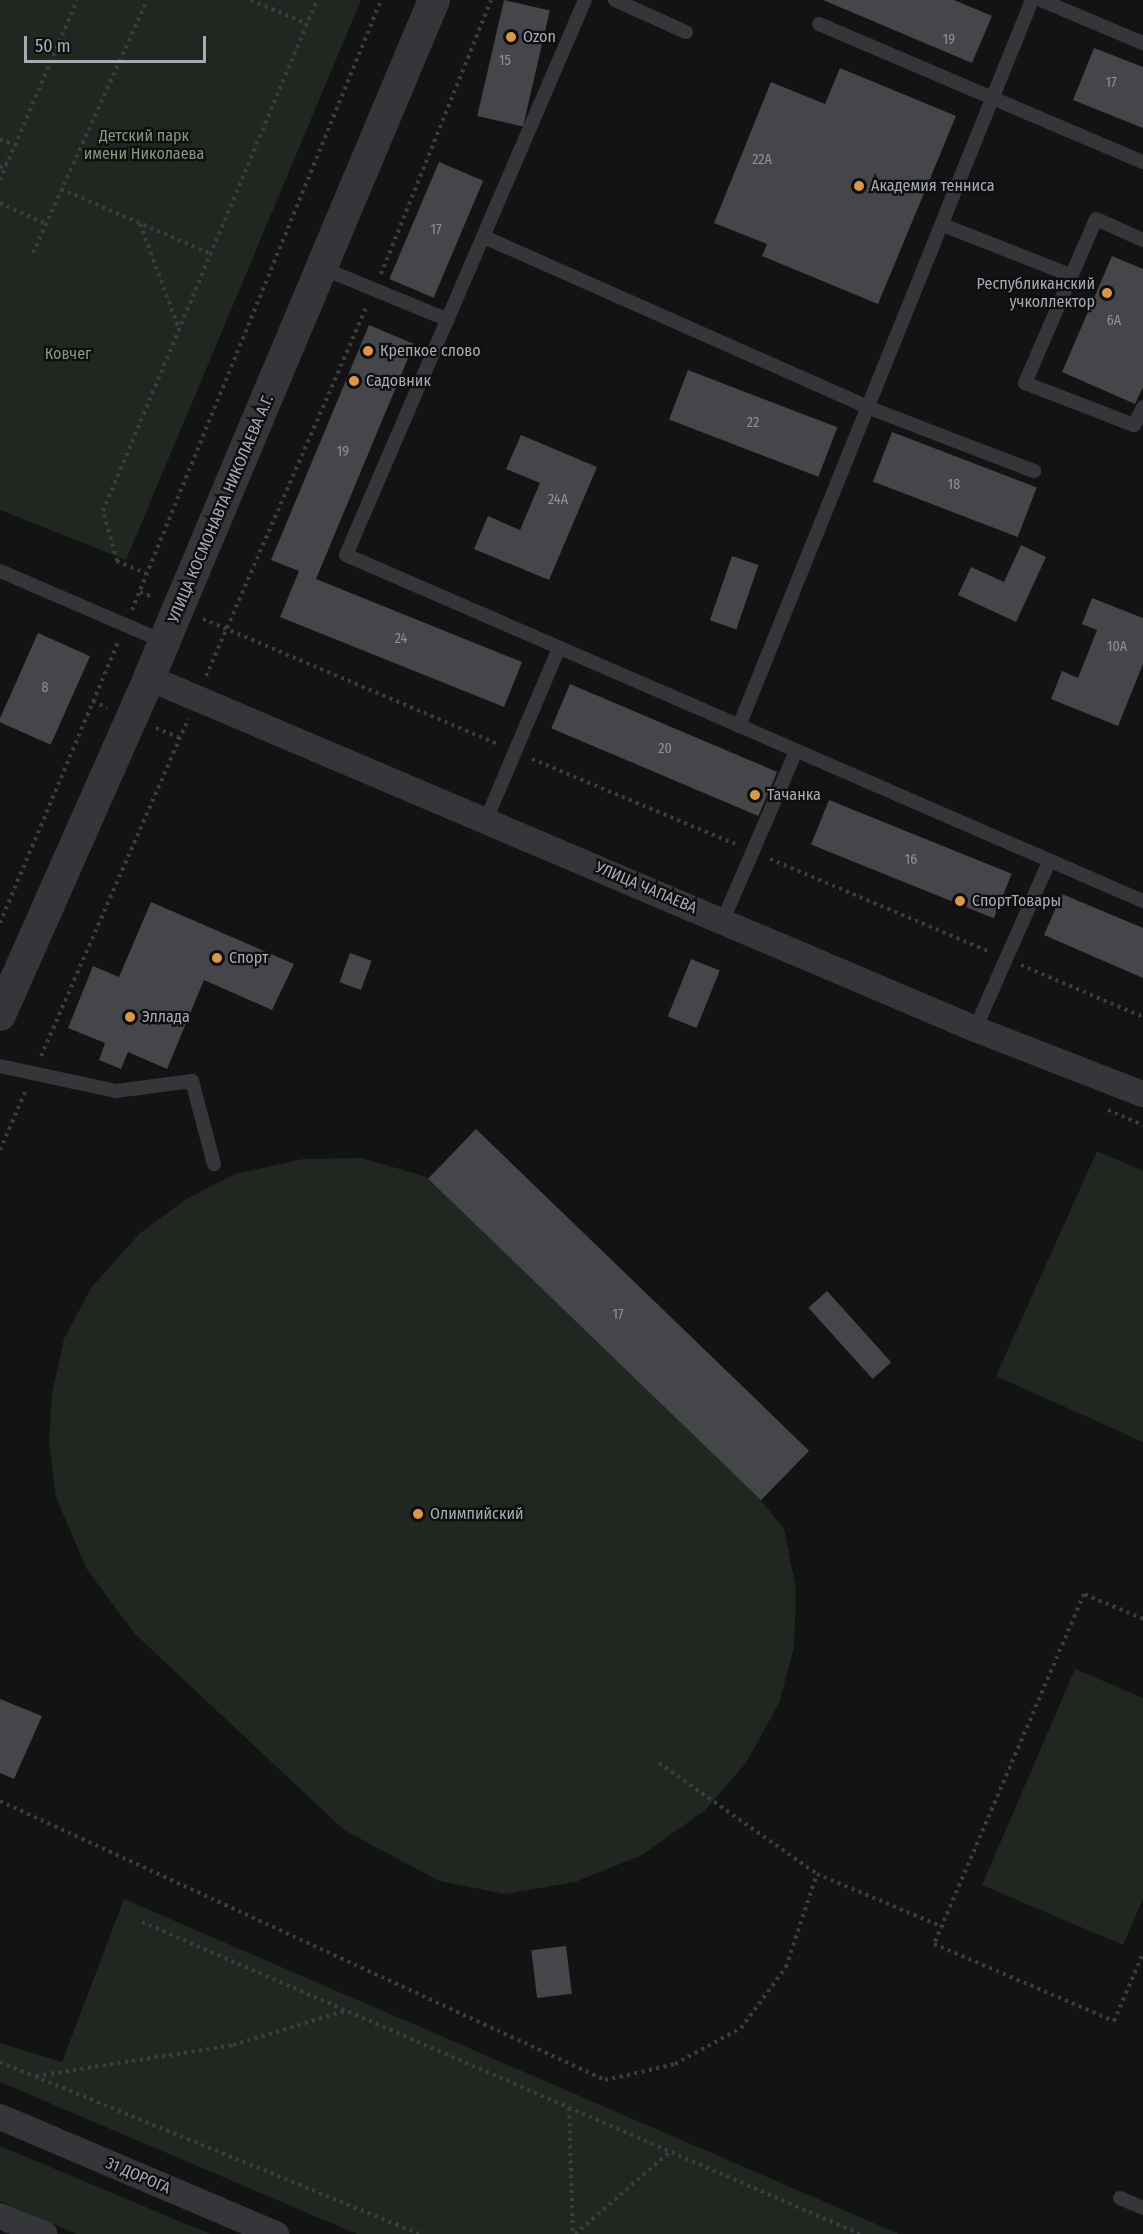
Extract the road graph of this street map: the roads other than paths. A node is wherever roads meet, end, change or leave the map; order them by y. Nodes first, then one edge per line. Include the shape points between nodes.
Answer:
1 (434, 0) edge
2 (585, 0) edge
3 (615, 0) edge
4 (1032, 0) edge
5 (1041, 0) edge
6 (819, 24) dead end
7 (686, 32) dead end
8 (1143, 43) edge
9 (994, 99) junction
10 (1143, 162) edge
11 (944, 225) junction
12 (483, 237) junction
13 (1143, 240) edge
14 (322, 268) junction
15 (1071, 275) junction
16 (448, 320) junction
17 (1143, 406) edge
18 (867, 407) junction
19 (1034, 471) dead end
20 (0, 571) edge
21 (165, 642) junction
22 (559, 648) junction
23 (149, 678) junction
24 (739, 726) junction
25 (796, 751) junction
26 (486, 820) junction
27 (1049, 862) junction
28 (1143, 901) edge
29 (723, 920) junction
30 (7, 982) edge
31 (0, 1015) edge
32 (975, 1029) junction
33 (0, 1066) edge
34 (1143, 1094) edge
35 (214, 1164) dead end
36 (0, 2117) edge
37 (1120, 2199) dead end
38 (1143, 2208) edge
39 (0, 2216) edge
40 (44, 2234) edge
41 (276, 2234) edge

1 - 14 street, УЛИЦА КОСМОНАВТА НИКОЛАЕВА А.Г.
2 - 12 lane
3 - 7 lane
4 - 9 lane
5 - 8 lane
6 - 9 lane
9 - 10 lane
9 - 11 lane
11 - 15 lane
11 - 18 lane
12 - 16 lane
12 - 18 lane
13 - 15 lane via 1096,219
14 - 16 lane
14 - 21 street, УЛИЦА КОСМОНАВТА НИКОЛАЕВА А.Г.
15 - 17 lane via 1025,382 1134,425
16 - 22 lane via 346,555
18 - 19 lane
18 - 24 lane
20 - 21 lane
21 - 23 street, УЛИЦА КОСМОНАВТА НИКОЛАЕВА А.Г.
22 - 24 lane
22 - 26 lane
23 - 26 street, УЛИЦА ЧАПАЕВА
23 - 30 street, УЛИЦА КОСМОНАВТА НИКОЛАЕВА А.Г.
24 - 25 lane
25 - 27 lane
25 - 29 lane
26 - 29 street, УЛИЦА ЧАПАЕВА
27 - 28 lane
27 - 32 lane
29 - 32 street, УЛИЦА ЧАПАЕВА
30 - 31 street, УЛИЦА КОСМОНАВТА НИКОЛАЕВА А.Г.
32 - 34 street, УЛИЦА ЧАПАЕВА
33 - 35 lane via 116,1091 192,1081
36 - 41 street, 31 ДОРОГА
37 - 38 lane
39 - 40 street

